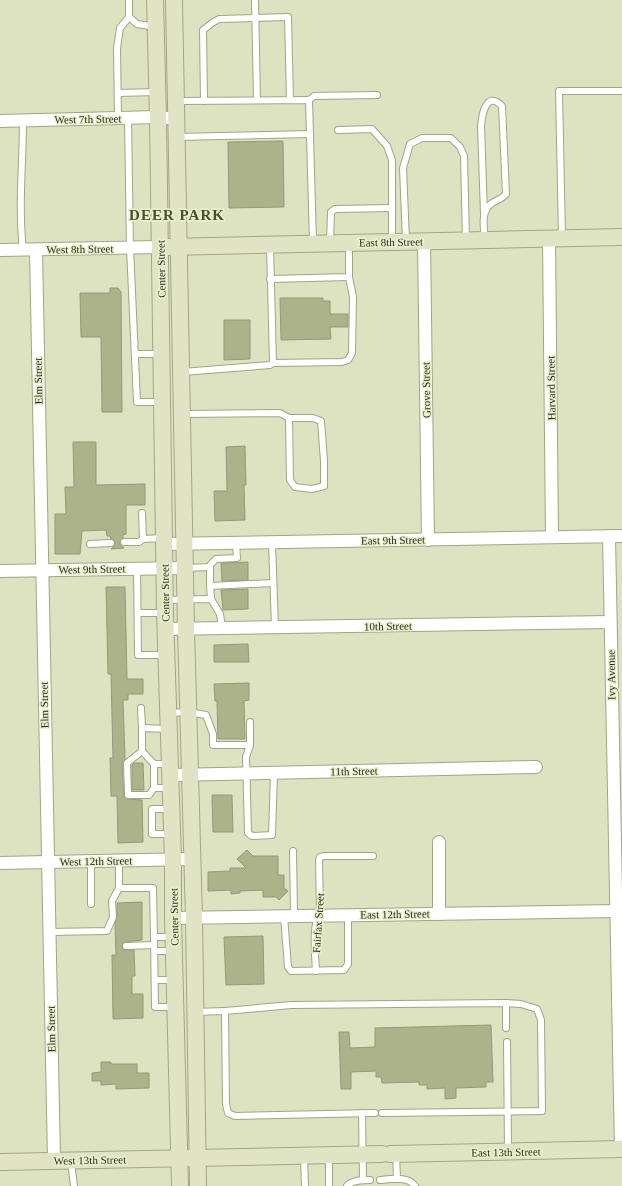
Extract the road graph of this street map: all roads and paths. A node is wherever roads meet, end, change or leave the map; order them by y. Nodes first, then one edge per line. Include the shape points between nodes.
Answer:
1 (129, 0) edge
2 (155, 0) edge
3 (174, 0) edge
4 (255, 0) edge
5 (129, 17) junction
6 (255, 18) junction
7 (156, 27) junction
8 (622, 91) edge
9 (158, 92) junction
10 (118, 93) junction
11 (377, 95) dead end
12 (204, 100) junction
13 (257, 100) junction
14 (290, 100) junction
15 (309, 100) junction
16 (176, 101) junction
17 (158, 117) junction
18 (123, 118) junction
19 (177, 119) junction
20 (23, 120) junction
21 (0, 121) edge
22 (338, 130) dead end
23 (310, 134) junction
24 (177, 137) junction
25 (392, 208) junction
26 (484, 214) junction
27 (622, 237) edge
28 (556, 238) junction
29 (466, 240) junction
30 (485, 240) junction
31 (424, 241) junction
32 (399, 242) junction
33 (313, 243) junction
34 (330, 243) junction
35 (349, 243) junction
36 (270, 244) junction
37 (178, 246) junction
38 (160, 247) junction
39 (130, 248) junction
40 (0, 250) edge
41 (23, 250) junction
42 (36, 250) junction
43 (349, 278) junction
44 (270, 279) junction
45 (135, 354) junction
46 (162, 354) junction
47 (273, 363) junction
48 (182, 372) junction
49 (162, 402) junction
50 (182, 414) junction
51 (289, 418) junction
52 (142, 513) dead end
53 (609, 536) junction
54 (622, 536) edge
55 (552, 537) junction
56 (143, 539) junction
57 (428, 540) junction
58 (164, 541) junction
59 (124, 542) dead end
60 (272, 542) junction
61 (111, 543) dead end
62 (185, 543) junction
63 (236, 543) junction
64 (90, 544) dead end
65 (210, 567) junction
66 (137, 568) junction
67 (165, 568) junction
68 (185, 568) junction
69 (41, 570) junction
70 (0, 571) edge
71 (273, 583) junction
72 (210, 586) junction
73 (211, 599) junction
74 (186, 600) junction
75 (138, 613) junction
76 (166, 614) junction
77 (610, 622) junction
78 (222, 628) junction
79 (275, 628) junction
80 (186, 629) junction
81 (167, 655) junction
82 (141, 708) dead end
83 (188, 712) junction
84 (169, 721) junction
85 (250, 722) dead end
86 (142, 728) junction
87 (250, 745) junction
88 (142, 751) junction
89 (154, 764) junction
90 (536, 767) dead end
91 (274, 773) junction
92 (246, 774) junction
93 (190, 775) junction
94 (171, 776) junction
95 (154, 788) junction
96 (439, 842) dead end
97 (293, 851) dead end
98 (373, 856) dead end
99 (192, 859) junction
100 (119, 860) junction
101 (173, 860) junction
102 (91, 861) junction
103 (47, 862) junction
104 (0, 863) edge
105 (119, 888) junction
106 (91, 904) dead end
107 (616, 911) junction
108 (439, 914) junction
109 (348, 915) junction
110 (289, 916) junction
111 (318, 916) junction
112 (173, 918) junction
113 (194, 918) junction
114 (49, 932) junction
115 (154, 937) junction
116 (174, 944) junction
117 (126, 946) dead end
118 (155, 948) junction
119 (316, 971) junction
120 (155, 980) junction
121 (175, 980) junction
122 (506, 1004) junction
123 (176, 1007) junction
124 (225, 1011) junction
125 (195, 1012) junction
126 (506, 1028) dead end
127 (507, 1042) dead end
128 (362, 1112) junction
129 (375, 1112) dead end
130 (382, 1112) dead end
131 (508, 1112) junction
132 (621, 1149) edge
133 (508, 1152) junction
134 (362, 1154) junction
135 (389, 1154) junction
136 (329, 1155) junction
137 (304, 1156) junction
138 (198, 1157) junction
139 (179, 1158) junction
140 (54, 1160) junction
141 (71, 1160) junction
142 (0, 1162) edge
143 (397, 1179) junction
144 (363, 1180) junction
145 (370, 1180) dead end
146 (380, 1180) dead end
147 (74, 1186) edge
148 (180, 1186) edge
149 (198, 1186) edge
150 (305, 1186) edge
151 (329, 1186) edge
152 (347, 1186) edge
153 (415, 1186) edge

1 - 5 lane
2 - 7 main road, Center Street
3 - 16 main road, Center Street
4 - 6 lane
5 - 7 lane via 137,24
5 - 10 lane via 120,28 117,48
6 - 12 lane via 219,19 203,30
6 - 13 lane
6 - 14 lane via 288,17
7 - 9 main road, Center Street
8 - 28 lane via 559,91
9 - 10 lane
9 - 17 main road, Center Street
10 - 18 lane
11 - 15 lane via 314,96
12 - 13 lane
12 - 16 lane
13 - 14 lane
14 - 15 lane
15 - 23 lane
16 - 19 main road, Center Street
17 - 18 street, West 7th Street
17 - 19 street, West 7th Street
17 - 38 main road, Center Street
18 - 20 street, West 7th Street
18 - 39 lane
19 - 24 main road, Center Street
20 - 21 street, West 7th Street
20 - 41 lane
22 - 25 lane via 372,129 387,146 392,160
23 - 24 lane
23 - 33 lane
24 - 37 main road, Center Street
25 - 32 lane
25 - 34 lane via 335,209 331,212 330,218
26 - 26 lane via 487,207 506,194 502,106 491,101 482,114 481,126
26 - 30 lane
27 - 28 main road, East 8th Street
28 - 30 main road, East 8th Street
28 - 55 street, Harvard Street
29 - 30 main road, East 8th Street
29 - 31 main road, East 8th Street
29 - 32 lane via 464,156 460,147 451,138 422,138 410,144 403,168
31 - 32 main road, East 8th Street
31 - 57 street, Grove Street
32 - 35 main road, East 8th Street
33 - 34 main road, East 8th Street
33 - 36 main road, East 8th Street
34 - 35 main road, East 8th Street
35 - 43 lane
36 - 37 main road, East 8th Street
36 - 44 lane
37 - 38 main road, East 8th Street
37 - 48 main road, Center Street
38 - 39 street, West 8th Street
38 - 46 main road, Center Street
39 - 42 street, West 8th Street
39 - 45 lane
40 - 41 street, West 8th Street
41 - 42 street, West 8th Street
42 - 69 street, Elm Street
43 - 44 lane
43 - 47 lane via 353,297 353,325 352,353 348,360
44 - 47 lane
45 - 46 lane
45 - 49 lane via 137,402
46 - 49 main road, Center Street
47 - 48 lane
48 - 50 main road, Center Street
49 - 58 main road, Center Street
50 - 51 lane via 265,412 280,413
50 - 62 main road, Center Street
51 - 51 lane via 290,480 295,487 312,489 324,486 321,421 313,418
52 - 56 lane
53 - 54 street, East 9th Street
53 - 55 street, East 9th Street
53 - 77 street, Ivy Avenue
55 - 57 street, East 9th Street
56 - 58 lane
56 - 59 lane via 139,542
57 - 60 street, East 9th Street
58 - 62 street, East 9th Street
58 - 67 main road, Center Street
60 - 63 street, East 9th Street
60 - 71 lane
61 - 64 lane
62 - 63 street, East 9th Street
62 - 68 main road, Center Street
63 - 65 lane via 237,558 216,559
65 - 68 lane
65 - 72 lane
66 - 67 street, West 9th Street
66 - 69 street, West 9th Street
66 - 75 lane
67 - 68 street, West 9th Street
67 - 76 main road, Center Street
68 - 74 main road, Center Street
69 - 70 street, West 9th Street
69 - 103 street, Elm Street
71 - 72 lane
71 - 79 lane
72 - 73 lane
73 - 74 lane
73 - 78 lane via 220,614
74 - 76 lane
74 - 80 main road, Center Street
75 - 76 lane
75 - 81 lane via 138,655
76 - 80 street, 10th Street
76 - 81 main road, Center Street
77 - 79 street, 10th Street
77 - 107 street, Ivy Avenue
78 - 79 street, 10th Street
78 - 80 street, 10th Street
80 - 83 main road, Center Street
81 - 84 main road, Center Street
82 - 86 lane
83 - 84 lane
83 - 87 lane via 206,715 213,734 213,745
83 - 93 main road, Center Street
84 - 86 lane
84 - 94 main road, Center Street
85 - 87 lane
86 - 88 lane
87 - 92 lane via 246,757
88 - 89 lane
88 - 95 lane via 127,763 128,795 149,795
89 - 94 lane
89 - 95 lane
90 - 91 street, 11th Street
91 - 92 street, 11th Street
91 - 92 lane via 272,835 252,836 248,833
92 - 93 street, 11th Street
93 - 94 street, 11th Street
93 - 99 main road, Center Street
94 - 95 lane
94 - 101 main road, Center Street
96 - 108 street
97 - 110 lane
98 - 111 lane, Fairfax Street via 320,857 321,905
99 - 101 street, West 12th Street
99 - 113 main road, Center Street
100 - 101 street, West 12th Street
100 - 102 street, West 12th Street
100 - 105 lane
101 - 112 main road, Center Street
102 - 103 street, West 12th Street
102 - 106 lane
103 - 104 street, West 12th Street
103 - 114 street, Elm Street
105 - 114 lane via 112,901 113,917 107,931
105 - 115 lane via 153,888
107 - 108 street, East 12th Street
107 - 132 street, Ivy Avenue
108 - 109 street, East 12th Street
109 - 111 street, East 12th Street
109 - 119 lane via 347,967 344,970
110 - 111 street, East 12th Street
110 - 113 street, East 12th Street
110 - 119 lane via 289,969
111 - 119 lane, Fairfax Street via 315,934
112 - 113 street, East 12th Street
112 - 116 main road, Center Street
113 - 125 main road, Center Street
114 - 140 street, Elm Street
115 - 116 lane
115 - 118 lane
116 - 118 lane
116 - 121 main road, Center Street
117 - 118 lane
118 - 120 lane
120 - 121 lane
120 - 123 lane via 155,1007
121 - 123 main road, Center Street
122 - 124 lane via 291,1005
122 - 126 lane
122 - 131 lane via 521,1004 537,1009 541,1020 542,1112
123 - 139 main road, Center Street
124 - 125 lane
124 - 128 lane via 228,1113 235,1116
125 - 138 main road, Center Street
127 - 131 lane
128 - 129 lane
128 - 134 lane
130 - 131 lane
131 - 133 lane
132 - 133 main road, East 13th Street
133 - 135 main road, East 13th Street
134 - 135 main road, East 13th Street
134 - 136 main road, East 13th Street
134 - 144 lane
135 - 143 lane
136 - 137 main road, East 13th Street
136 - 151 lane
137 - 138 main road, East 13th Street
137 - 150 lane
138 - 139 main road, East 13th Street
138 - 149 main road, Center Street
139 - 141 main road, West 13th Street
139 - 148 main road, Center Street
140 - 141 main road, West 13th Street
140 - 142 main road, West 13th Street
141 - 147 lane
143 - 146 lane
143 - 153 lane via 413,1182
144 - 145 lane
144 - 152 lane

